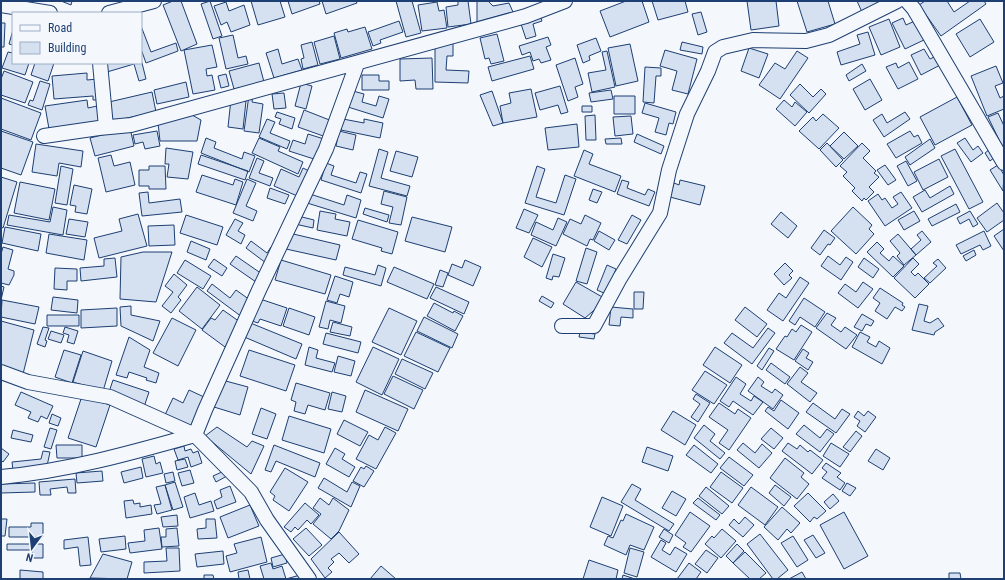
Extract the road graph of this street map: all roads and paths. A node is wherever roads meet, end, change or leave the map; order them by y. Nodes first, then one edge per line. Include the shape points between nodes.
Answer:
1 (154, 1) edge
2 (565, 1) edge
3 (898, 1) edge
4 (907, 1) edge
5 (1, 5) edge
6 (44, 12) edge
7 (113, 12) edge
8 (100, 64) edge
9 (357, 64) junction
10 (106, 127) junction
11 (44, 136) dead end
12 (1004, 163) edge
13 (562, 326) dead end
14 (1, 372) edge
15 (195, 435) junction
16 (1, 477) edge
17 (309, 579) edge

1 - 7 street
2 - 9 street via 526,16
3 - 13 street via 829,36 806,41 753,40 723,47 715,52 687,114 669,170 660,213 594,326
4 - 12 street
5 - 6 street
8 - 10 street
9 - 10 street via 131,125
9 - 15 street via 326,149 204,410
10 - 11 street
14 - 15 street via 28,382 110,397
15 - 16 street via 115,458 32,474
15 - 17 street via 251,492 267,520

